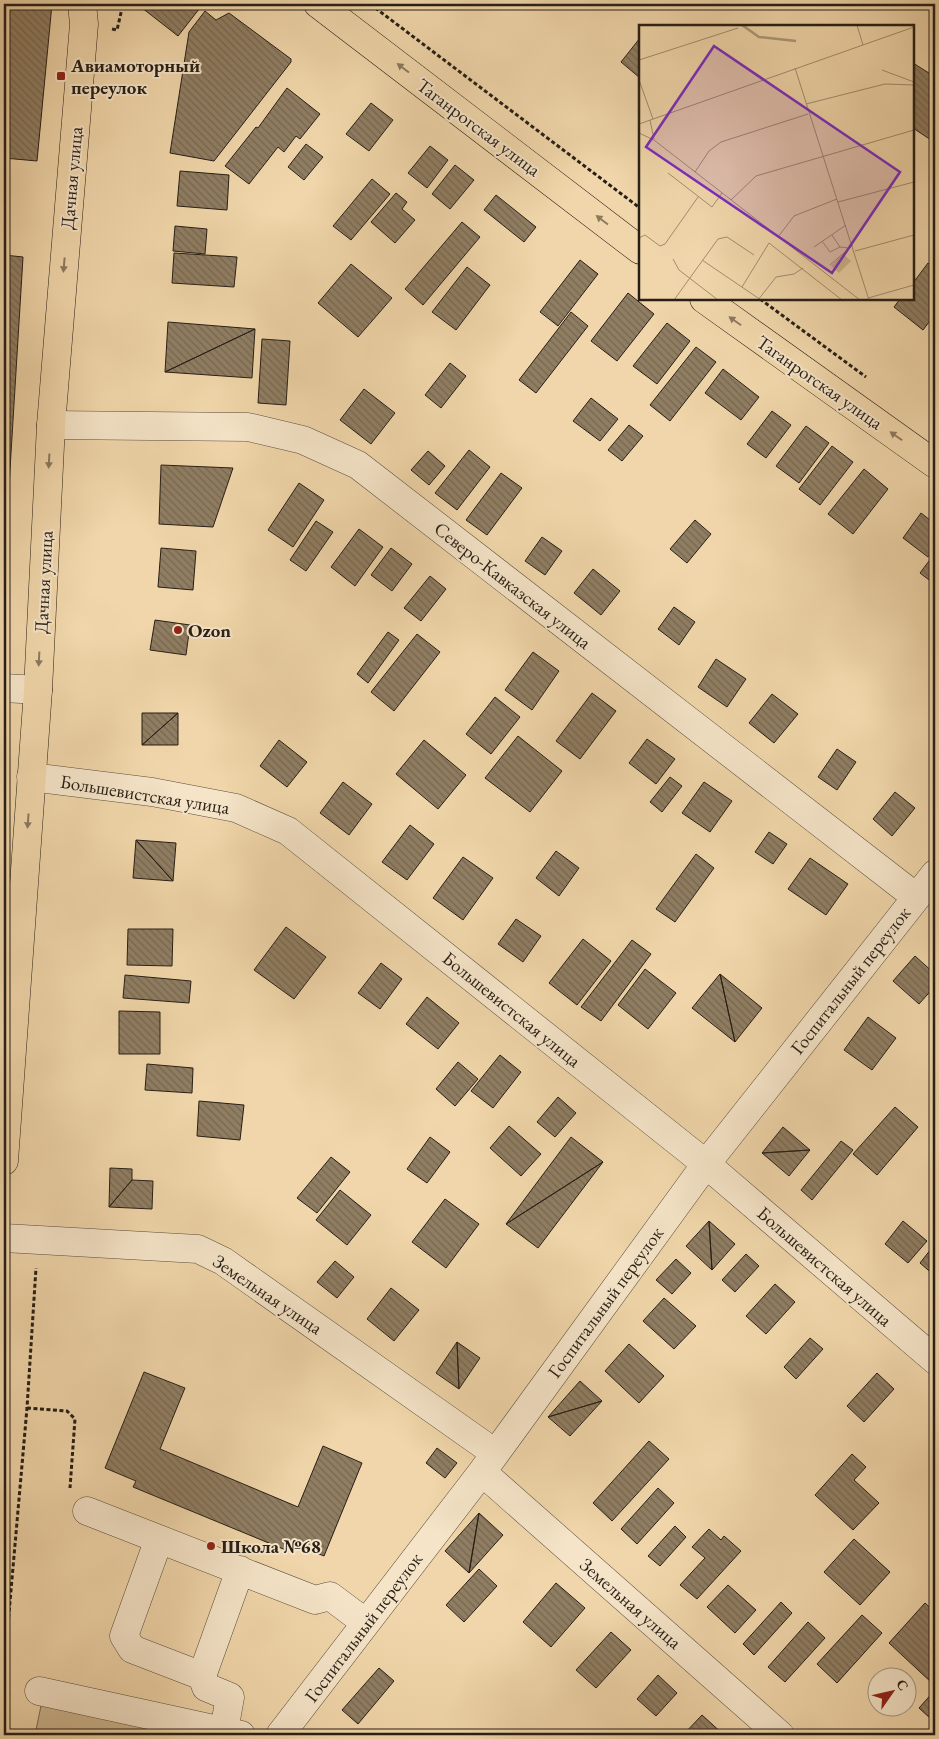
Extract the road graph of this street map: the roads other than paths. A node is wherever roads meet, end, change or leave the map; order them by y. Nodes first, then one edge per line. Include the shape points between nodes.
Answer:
1 (318, 4) edge
2 (87, 11) edge
3 (639, 249) edge
4 (705, 300) edge
5 (51, 426) junction
6 (935, 464) edge
7 (4, 688) edge
8 (38, 690) junction
9 (31, 777) junction
10 (935, 874) edge
11 (916, 897) junction
12 (4, 1161) edge
13 (706, 1164) junction
14 (4, 1238) edge
15 (935, 1360) edge
16 (489, 1462) junction
17 (87, 1511) road end
18 (159, 1539) junction
19 (240, 1570) junction
20 (366, 1623) junction
21 (202, 1676) junction
22 (39, 1691) dead end
23 (232, 1733) edge
24 (280, 1735) edge
25 (780, 1735) edge

3 -> 1 main road, Таганрогская улица
2 -> 5 main road, Дачная улица
6 -> 4 main road, Таганрогская улица
5 -> 8 main road, Дачная улица
5 - 11 street, Северо-Кавказская улица via 248,426 303,440 358,465
7 - 8 street
8 - 9 main road, Дачная улица
9 -> 12 main road, Дачная улица
9 - 13 street, Большевистская улица via 152,792 236,808 288,831
10 - 11 street, Госпитальный переулок
11 - 13 street, Госпитальный переулок
13 - 15 street, Большевистская улица
13 - 16 street, Госпитальный переулок
14 - 16 street, Земельная улица via 198,1249 223,1261
16 - 20 street, Госпитальный переулок
16 - 25 street, Земельная улица
17 - 18 street
18 - 19 street
18 - 21 street via 124,1636 132,1649
19 - 20 street via 315,1600 330,1596
19 - 21 street
20 - 24 street, Госпитальный переулок
21 - 23 street via 206,1687 230,1698
22 - 23 street

